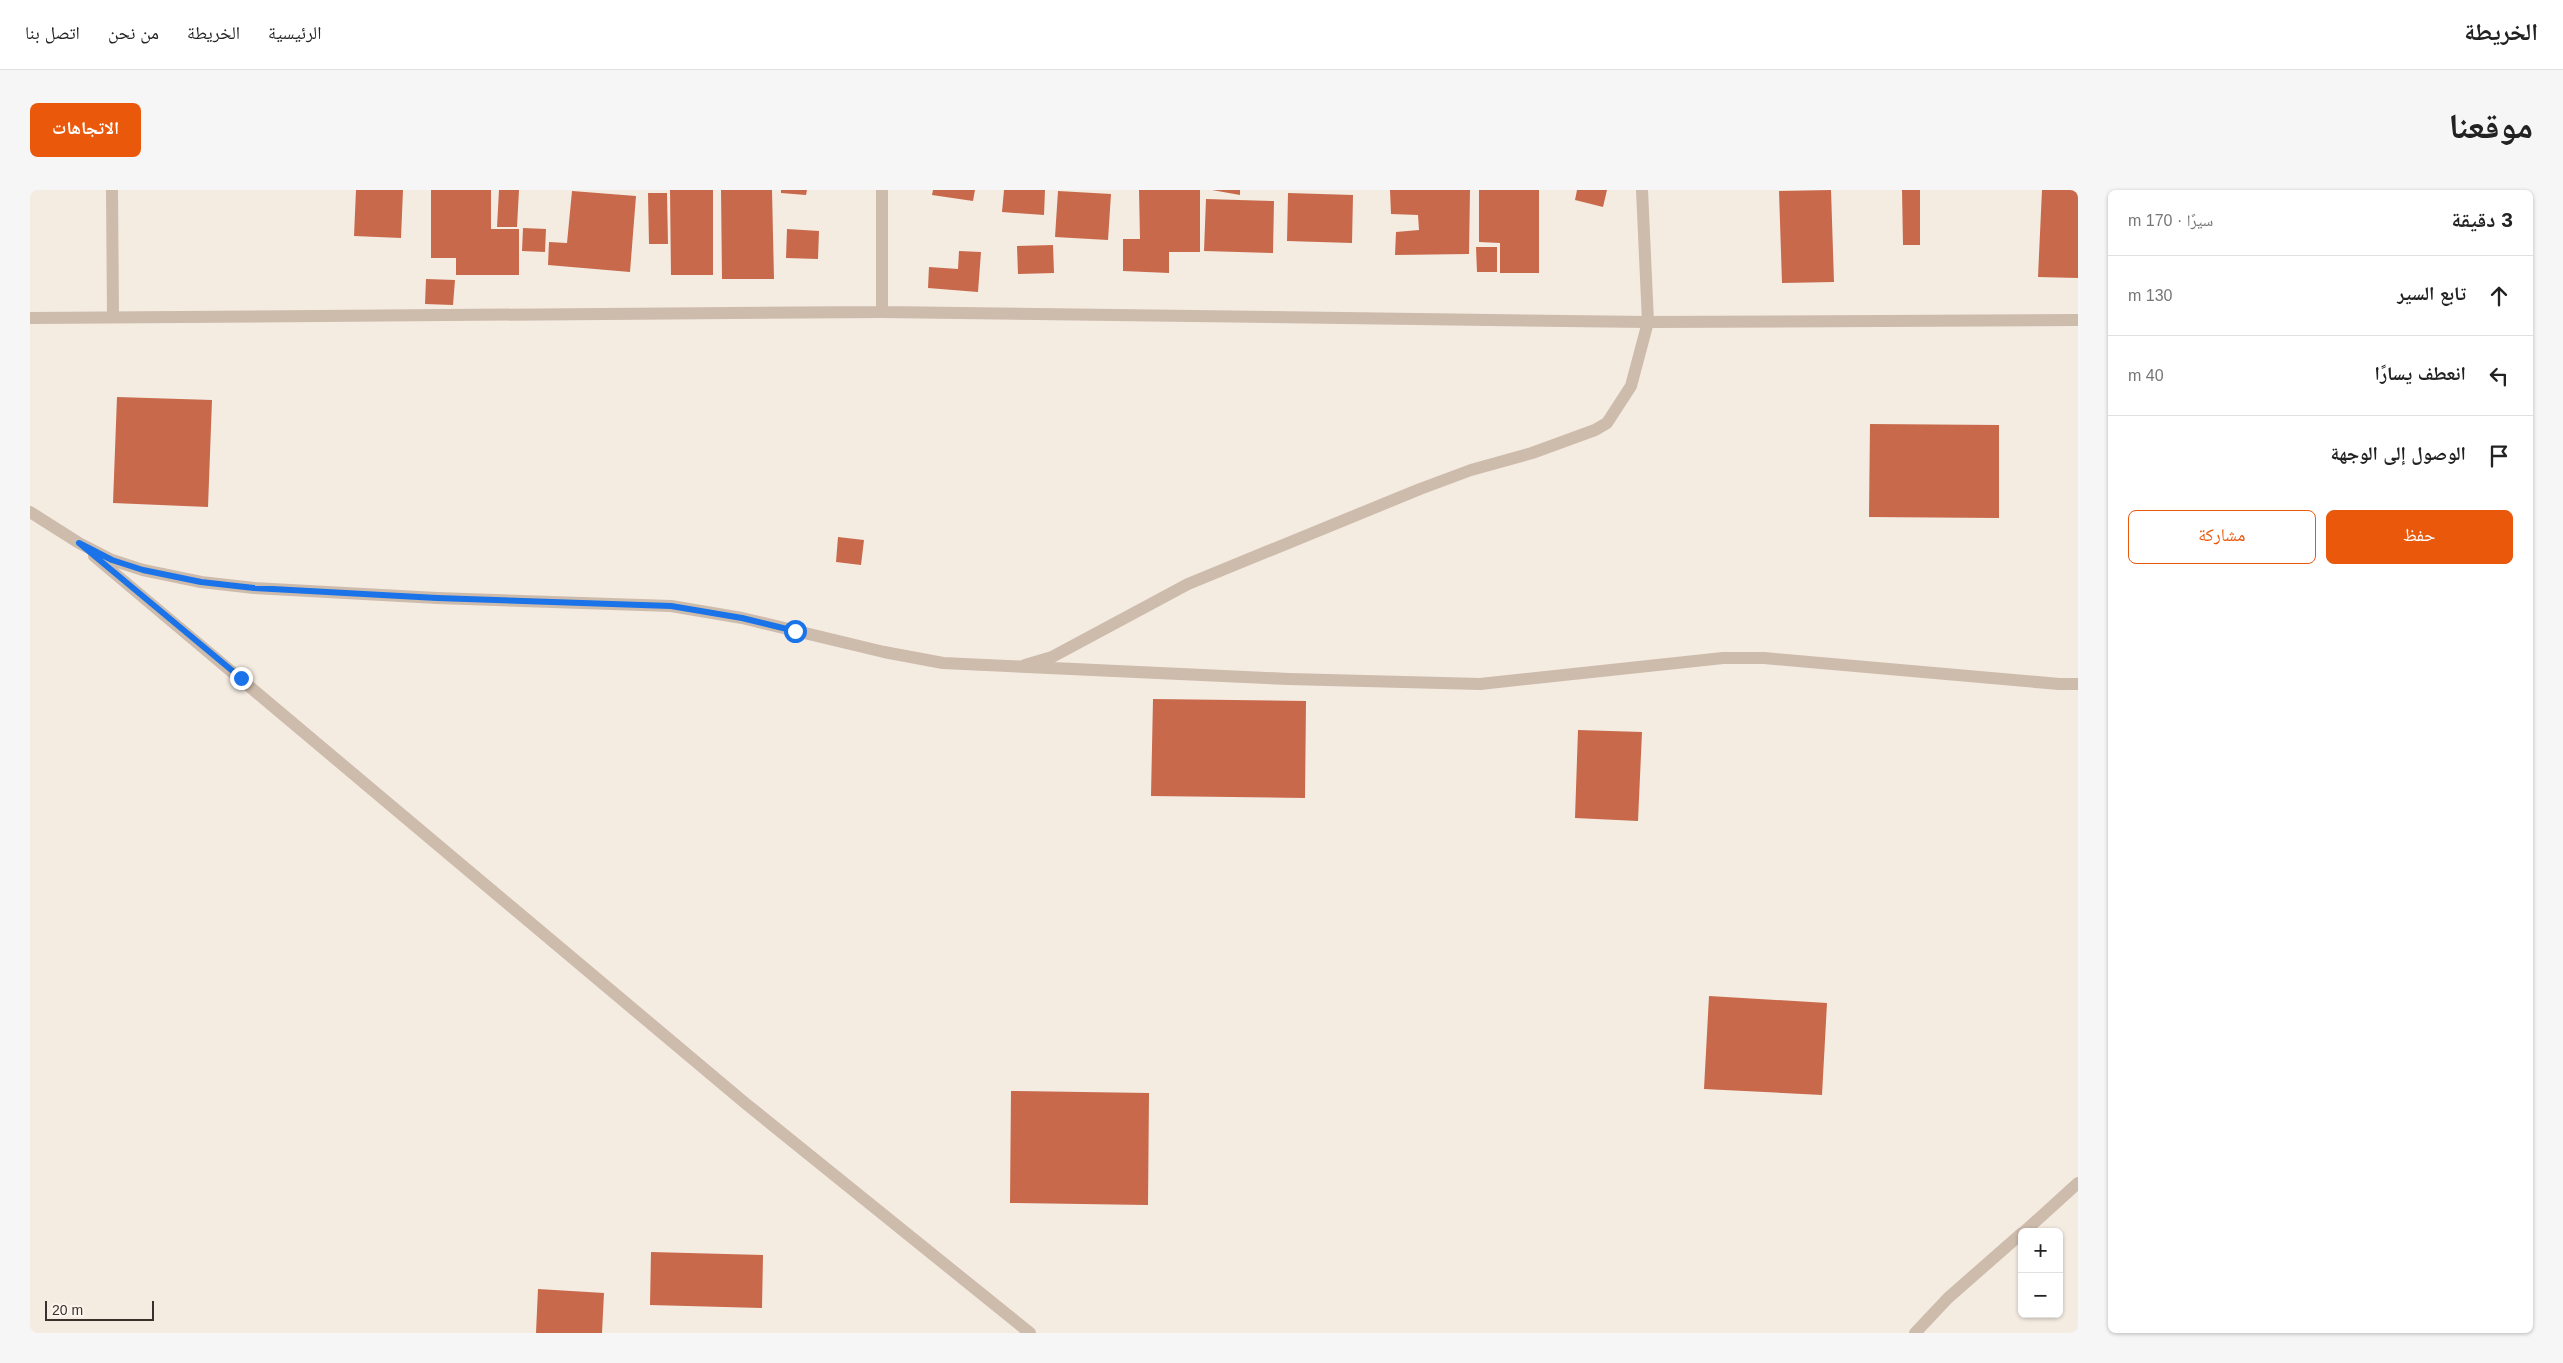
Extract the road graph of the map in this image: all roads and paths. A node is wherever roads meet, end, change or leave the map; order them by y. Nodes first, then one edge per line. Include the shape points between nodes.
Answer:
1 (112, 190) edge
2 (882, 190) edge
3 (1642, 190) edge
4 (882, 312) junction
5 (113, 317) junction
6 (30, 318) edge
7 (2078, 320) edge
8 (1648, 322) junction
9 (30, 512) edge
10 (79, 543) junction
11 (1018, 668) junction
12 (2078, 684) edge
13 (2078, 1183) edge
14 (2028, 1228) edge
15 (2018, 1237) edge
16 (1030, 1333) edge
17 (1915, 1333) edge

1 - 5 street
2 - 4 street
3 - 8 street
4 - 5 street
4 - 8 street
5 - 6 street
7 - 8 street
8 - 11 street via 1631,386 1607,423 1595,430 1532,453 1462,473 1188,584 1052,657
9 - 10 street
10 - 11 street via 112,560 143,570 201,582 418,597 671,606 742,618 943,663
10 - 16 street via 745,1103
11 - 12 street via 1480,684 1723,658 1764,658
13 - 14 street
15 - 17 street via 1948,1298

